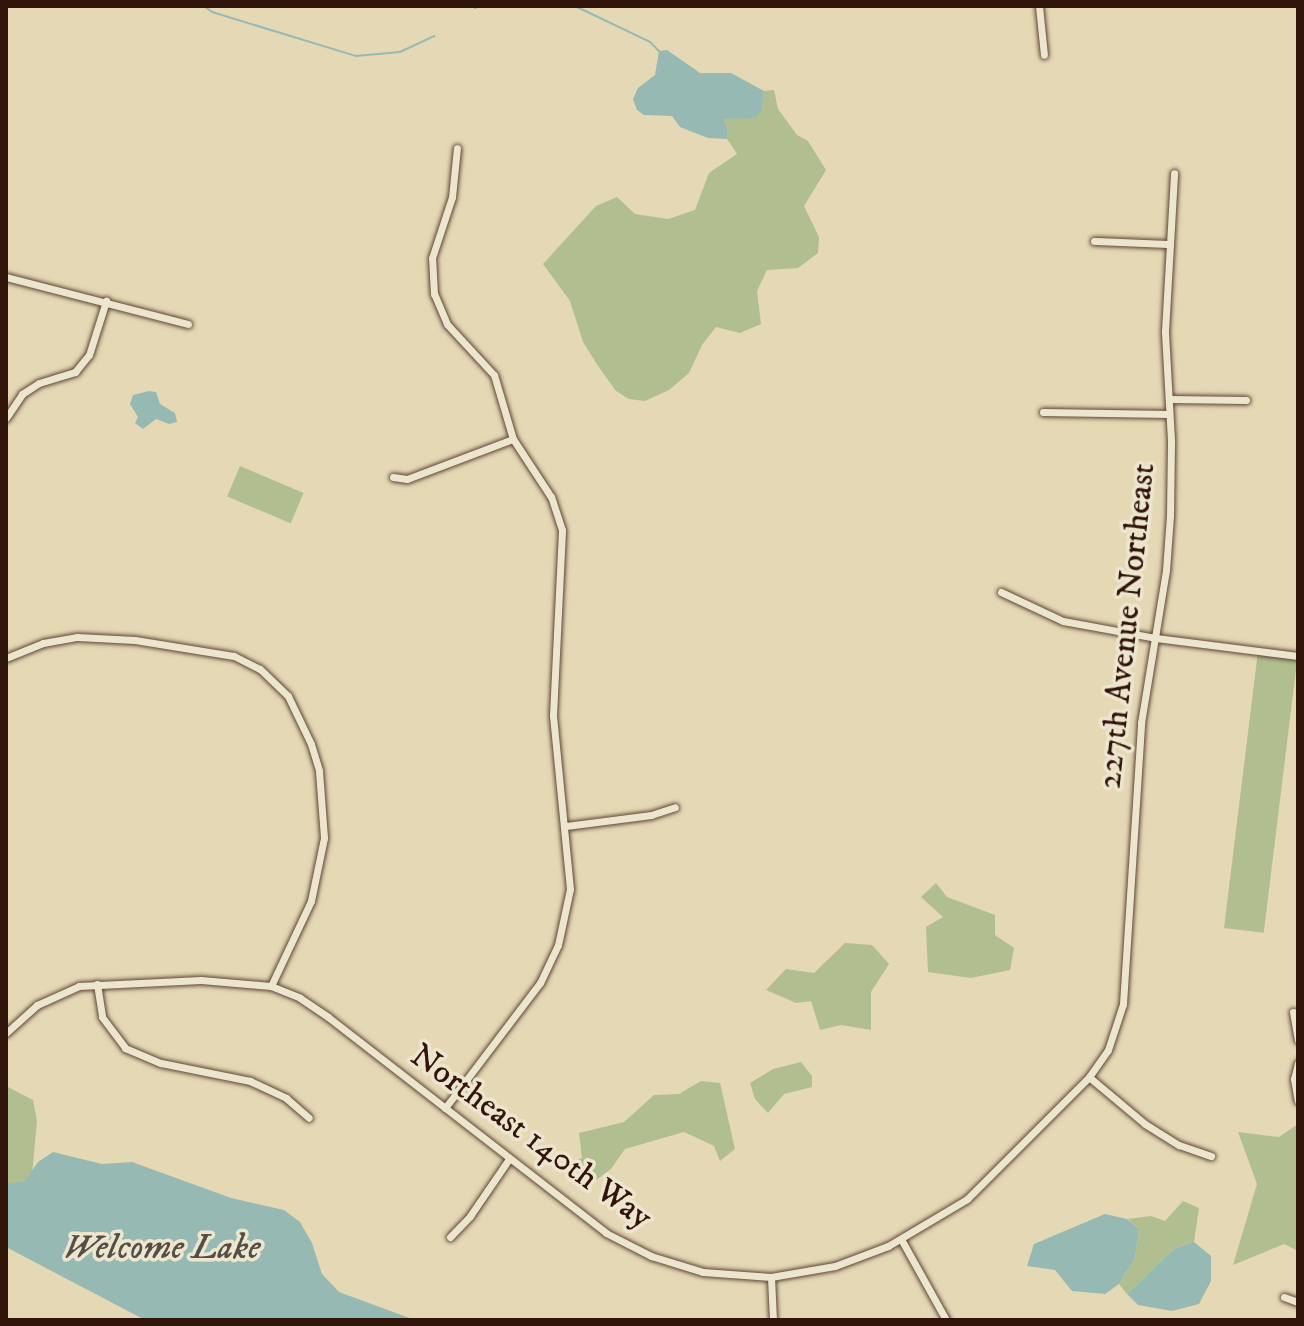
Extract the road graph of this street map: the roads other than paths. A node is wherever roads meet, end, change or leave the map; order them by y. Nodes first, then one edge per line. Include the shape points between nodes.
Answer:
1 (1039, 6) edge
2 (1044, 55) dead end
3 (457, 148) dead end
4 (1174, 173) dead end
5 (1094, 241) dead end
6 (1170, 244) junction
7 (6, 277) edge
8 (106, 301) junction
9 (188, 324) dead end
10 (1169, 399) junction
11 (1246, 400) dead end
12 (1043, 412) dead end
13 (1169, 414) junction
14 (6, 418) edge
15 (513, 439) junction
16 (393, 477) dead end
17 (1001, 592) dead end
18 (1156, 638) junction
19 (1298, 656) edge
20 (6, 658) edge
21 (675, 807) dead end
22 (566, 826) junction
23 (97, 984) junction
24 (271, 986) junction
25 (1293, 1012) dead end
26 (6, 1033) edge
27 (1298, 1040) edge
28 (1298, 1063) edge
29 (1089, 1077) junction
30 (1298, 1101) edge
31 (445, 1108) junction
32 (309, 1118) dead end
33 (1211, 1156) dead end
34 (509, 1159) junction
35 (450, 1237) dead end
36 (901, 1239) junction
37 (771, 1277) junction
38 (1284, 1297) dead end
39 (1298, 1302) edge
40 (773, 1320) edge
41 (946, 1320) edge

1 - 2 street
3 - 15 street via 452,197 435,240 432,280 439,309 494,375
4 - 6 street, 227th Avenue Northeast
5 - 6 street
6 - 10 street, 227th Avenue Northeast via 1165,331
7 - 8 street
8 - 9 street
8 - 14 street via 99,331 75,372 22,394
10 - 11 street
10 - 13 street, 227th Avenue Northeast
12 - 13 street
13 - 18 street, 227th Avenue Northeast via 1170,515
15 - 16 street via 407,479
15 - 22 street via 551,497 562,530 553,715
17 - 18 street via 1063,621
18 - 19 street
18 - 29 street, 227th Avenue Northeast via 1141,723 1123,1004 1108,1050
20 - 24 street via 43,643 101,636 219,652 260,669 279,686 296,710 319,771 324,838 311,901
21 - 22 street
22 - 31 street via 570,889 558,945 519,1015
23 - 24 street, Northeast 140th Way via 213,980
23 - 26 street, Northeast 140th Way via 53,996
23 - 32 street via 102,1017 125,1048 161,1063 250,1081 286,1098
24 - 31 street, Northeast 140th Way via 313,1006
25 - 27 street
28 - 30 street
29 - 33 street via 1145,1124 1179,1145
29 - 36 street, Northeast 140th Way via 967,1199
31 - 34 street, Northeast 140th Way
34 - 35 street
34 - 37 street, Northeast 140th Way via 594,1225 635,1249 703,1272
36 - 37 street, Northeast 140th Way via 835,1266
36 - 41 street
37 - 40 street
38 - 39 street

